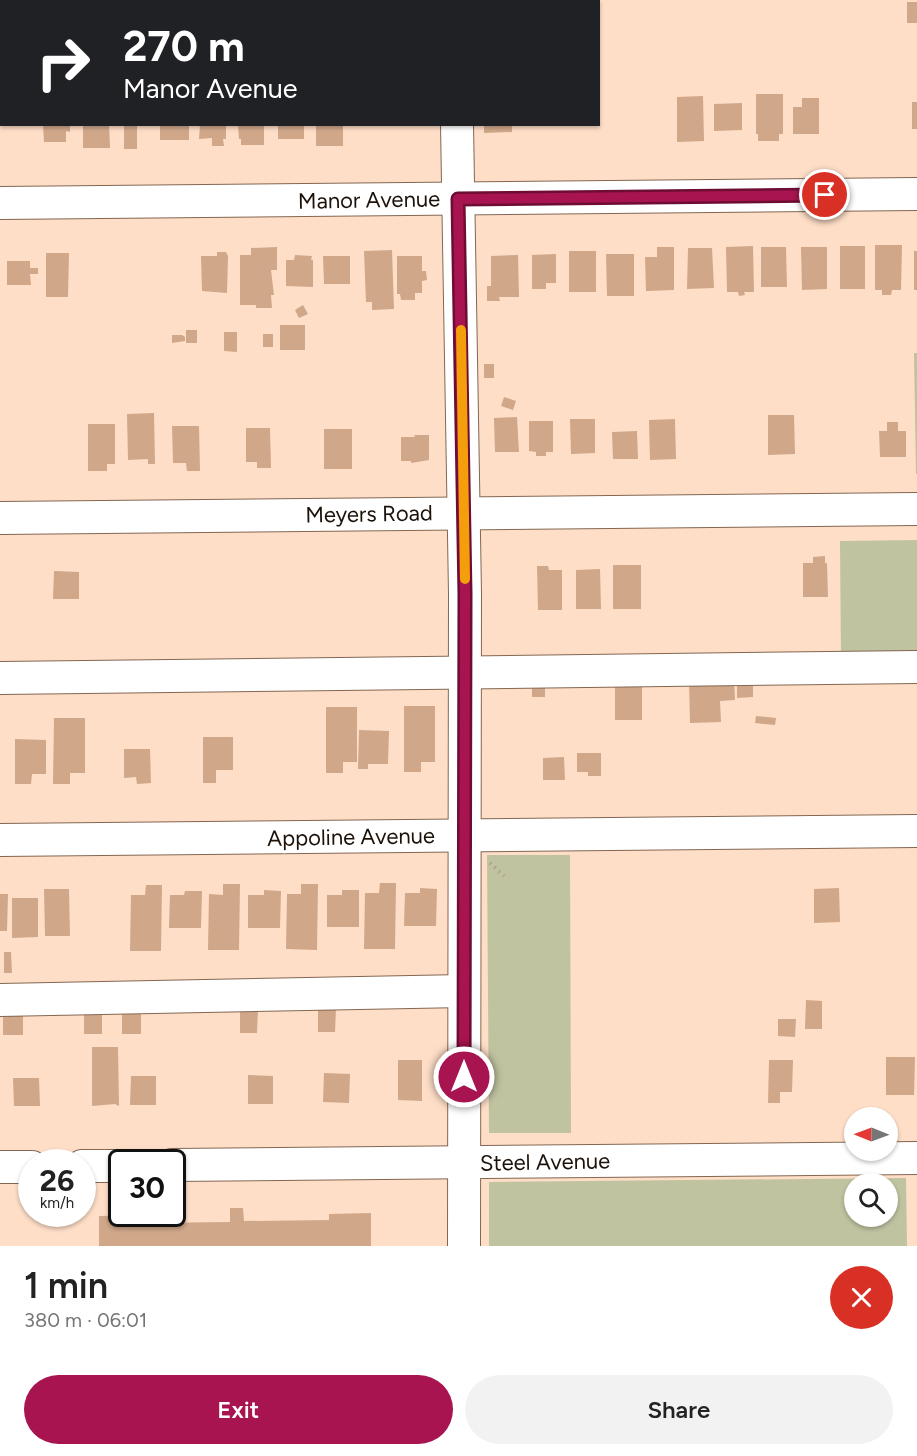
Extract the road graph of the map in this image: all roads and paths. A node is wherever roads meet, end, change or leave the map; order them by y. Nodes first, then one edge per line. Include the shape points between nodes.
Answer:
1 (457, 126) edge
2 (917, 194) edge
3 (458, 199) junction
4 (0, 203) edge
5 (917, 509) edge
6 (464, 513) junction
7 (0, 518) edge
8 (917, 667) edge
9 (465, 672) junction
10 (0, 678) edge
11 (917, 831) edge
12 (0, 840) edge
13 (475, 847) junction
14 (504, 876) dead end
15 (464, 991) junction
16 (0, 1000) edge
17 (917, 1158) edge
18 (464, 1162) junction
19 (186, 1165) edge
20 (0, 1167) edge
21 (18, 1167) edge
22 (464, 1246) edge

1 - 3 street
2 - 3 street, Manor Avenue
3 - 4 street, Manor Avenue
3 - 6 street
5 - 6 street, Meyers Road
6 - 7 street, Meyers Road
6 - 9 street
8 - 9 street
9 - 10 street
9 - 13 street
11 - 13 street, Appoline Avenue
12 - 13 street, Appoline Avenue
13 - 14 path
13 - 15 street
15 - 16 street
15 - 18 street
17 - 18 street, Steel Avenue
18 - 19 street, Steel Avenue
18 - 22 street
20 - 21 street

